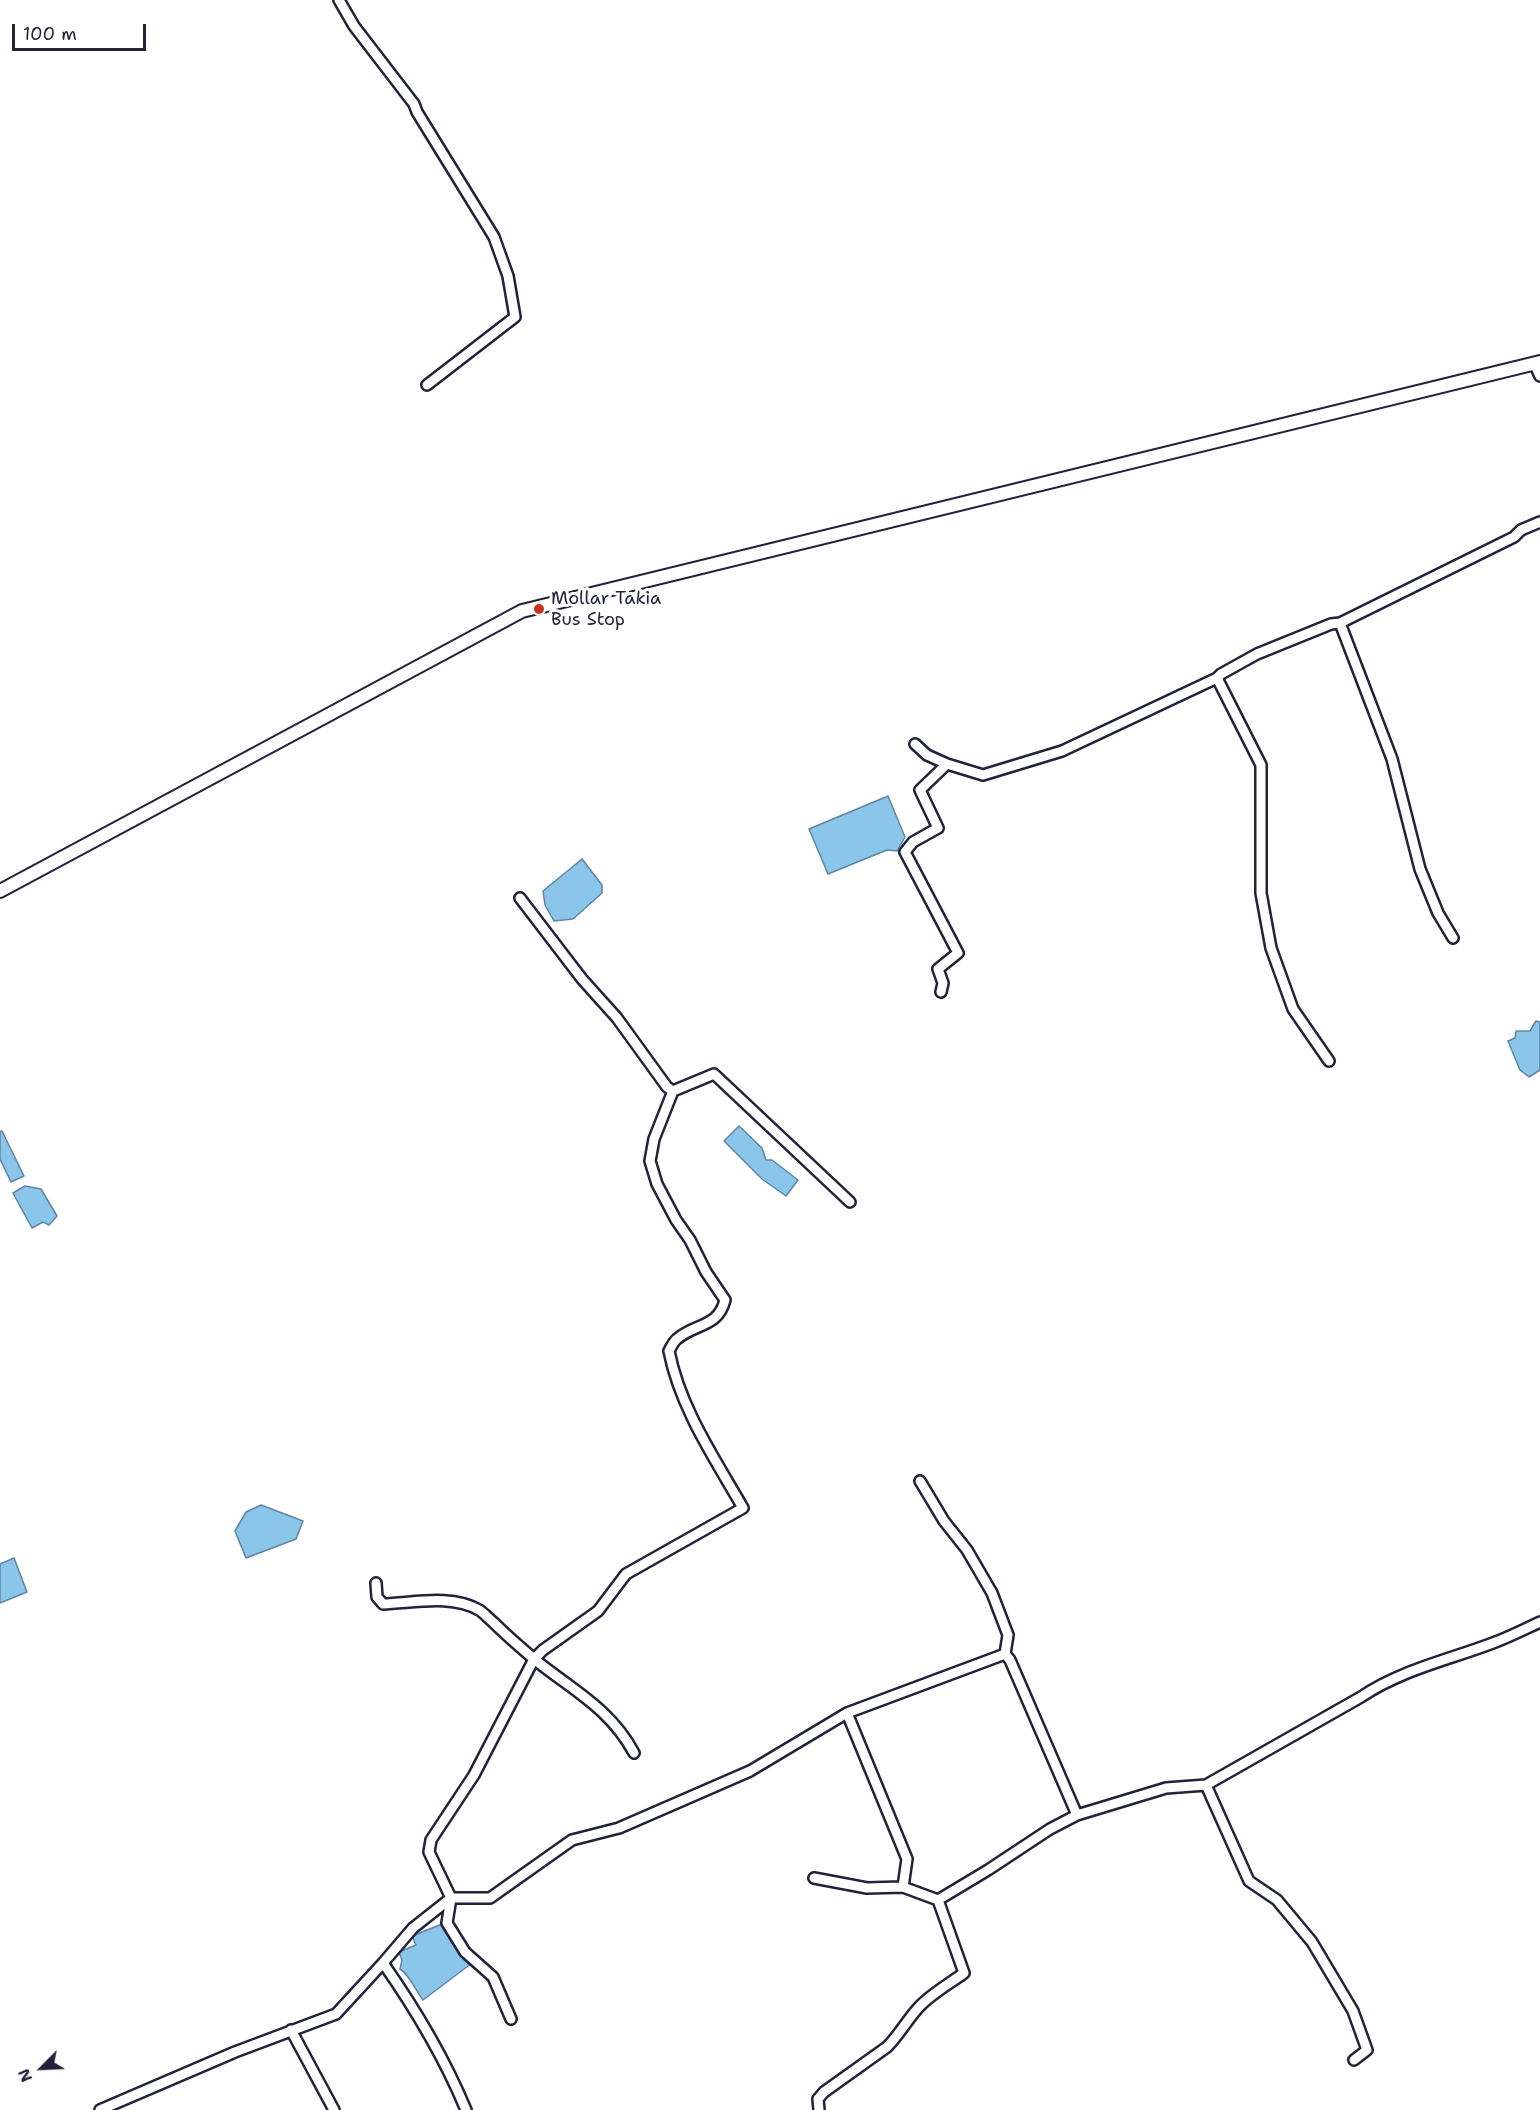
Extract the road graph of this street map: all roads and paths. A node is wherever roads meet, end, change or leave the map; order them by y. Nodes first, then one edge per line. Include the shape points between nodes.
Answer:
1 (339, 0) edge
2 (1537, 363) edge
3 (1540, 376) edge
4 (427, 385) dead end
5 (1540, 522) edge
6 (1341, 623) junction
7 (1217, 678) junction
8 (915, 744) dead end
9 (947, 764) junction
10 (0, 891) edge
11 (520, 898) dead end
12 (1453, 938) dead end
13 (941, 992) dead end
14 (1329, 1061) dead end
15 (673, 1091) junction
16 (850, 1202) dead end
17 (920, 1480) dead end
18 (376, 1583) dead end
19 (1540, 1622) edge
20 (1005, 1654) junction
21 (534, 1659) junction
22 (847, 1713) junction
23 (634, 1753) dead end
24 (1206, 1785) junction
25 (1077, 1815) junction
26 (814, 1878) dead end
27 (903, 1887) junction
28 (451, 1898) junction
29 (938, 1900) junction
30 (383, 1963) junction
31 (511, 2019) dead end
32 (291, 2030) junction
33 (1354, 2060) dead end
34 (107, 2109) edge
35 (334, 2110) edge
36 (466, 2110) edge
37 (819, 2110) edge

1 - 4 street via 354,26 414,104 494,237 508,276 515,317
2 - 3 street
2 - 10 main road via 522,611
5 - 6 street
6 - 7 street via 1257,654
6 - 12 street via 1392,759 1420,869
7 - 9 street via 1062,751 983,776
7 - 14 street via 1261,765 1261,893 1271,948 1293,1009
8 - 9 street
9 - 13 street via 920,790 938,828 913,842 905,852 957,953 938,969 943,983
11 - 15 street
15 - 16 street via 714,1074
15 - 21 street via 654,1139 650,1161 657,1185 725,1300 722,1312 714,1320 676,1339 669,1351 695,1424 743,1508 626,1574 598,1611
17 - 20 street via 992,1593 1008,1635
18 - 21 street via 377,1597 383,1604 442,1601 479,1610
19 - 24 street via 1382,1683
20 - 22 street
20 - 25 street
21 - 23 street via 597,1706 614,1722
21 - 28 street via 474,1775 431,1840 429,1852
22 - 27 street via 907,1859
22 - 28 street via 750,1772 619,1828 572,1840 490,1898
24 - 25 street via 1166,1788
24 - 33 street via 1249,1881 1277,1900 1312,1942 1353,2011 1367,2050
25 - 29 street
26 - 27 street via 867,1888
27 - 29 street
28 - 30 street via 413,1928
28 - 31 street via 447,1923 465,1952 493,1977
29 - 37 street via 964,1973 921,2005 887,2047 824,2092 818,2099
30 - 32 street via 336,2014
30 - 36 street via 435,2044
32 - 34 street
32 - 35 street

